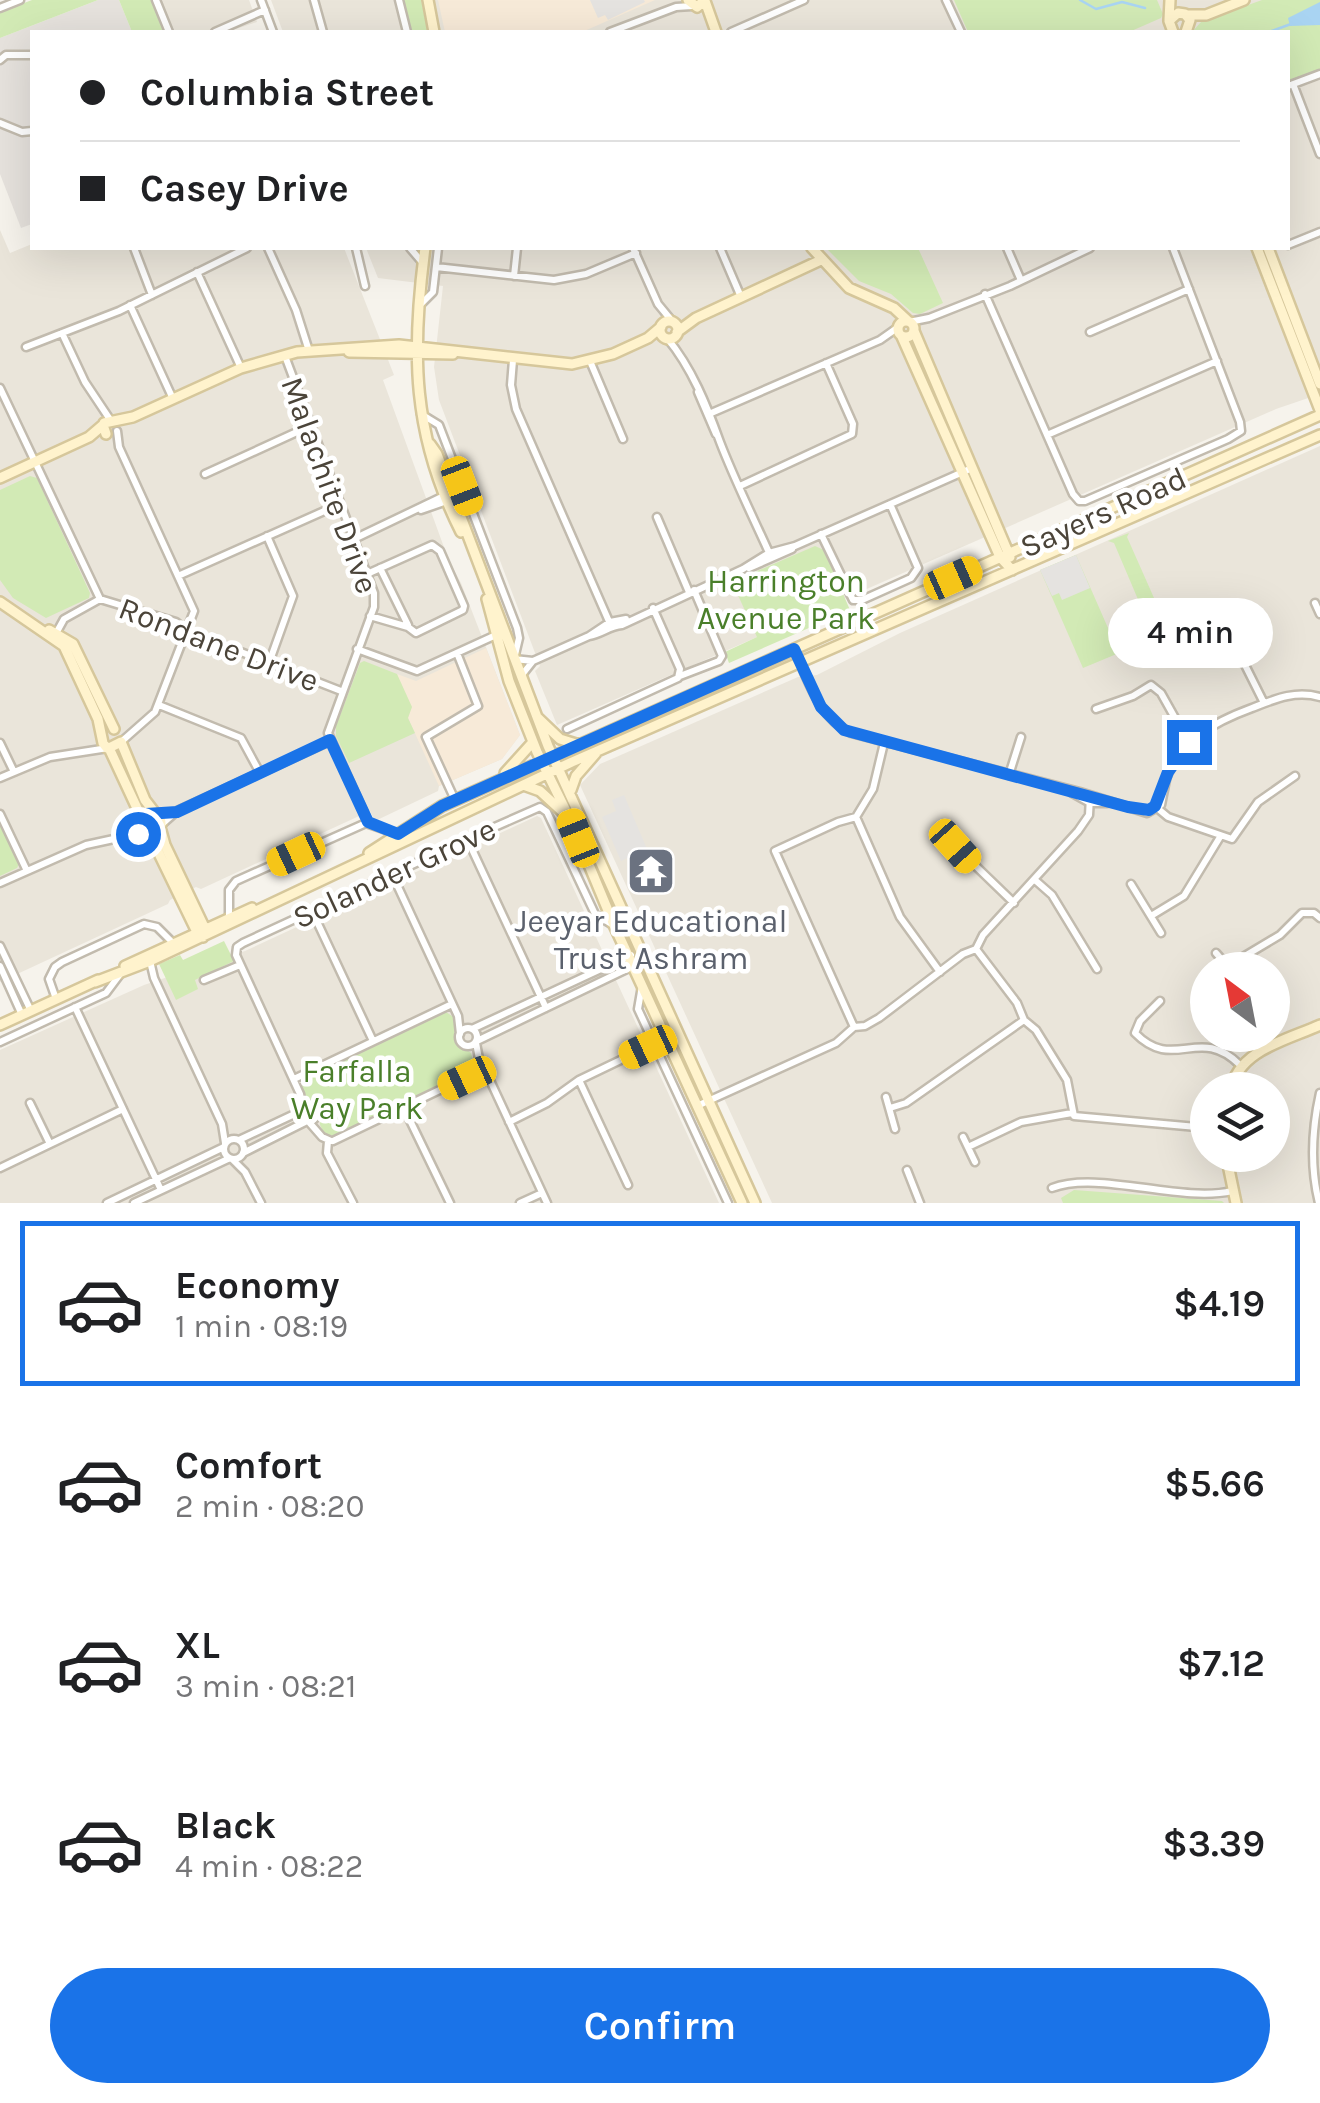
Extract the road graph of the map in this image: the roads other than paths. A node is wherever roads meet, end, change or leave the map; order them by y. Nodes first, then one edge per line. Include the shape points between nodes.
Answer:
1 (20, 0) edge
2 (156, 0) edge
3 (261, 0) edge
4 (315, 0) edge
5 (399, 0) edge
6 (428, 0) edge
7 (804, 0) edge
8 (946, 0) edge
9 (1170, 0) edge
10 (1244, 0) edge
11 (705, 1) edge
12 (690, 3) edge
13 (0, 8) edge
14 (265, 10) junction
15 (1206, 14) junction
16 (1186, 15) junction
17 (708, 18) junction
18 (1167, 22) junction
19 (168, 30) edge
20 (220, 30) edge
21 (272, 30) edge
22 (323, 30) edge
23 (406, 30) edge
24 (434, 30) edge
25 (615, 30) edge
26 (715, 30) edge
27 (736, 30) edge
28 (957, 30) edge
29 (1172, 30) edge
30 (1188, 30) edge
31 (1189, 30) edge
32 (30, 55) edge
33 (0, 60) edge
34 (1320, 74) edge
35 (1290, 85) edge
36 (0, 122) edge
37 (30, 131) edge
38 (1320, 154) edge
39 (1320, 232) edge
40 (1290, 244) edge
41 (135, 250) edge
42 (243, 250) edge
43 (269, 250) edge
44 (357, 250) edge
45 (412, 250) edge
46 (425, 250) edge
47 (438, 250) edge
48 (517, 250) edge
49 (634, 250) edge
50 (721, 250) edge
51 (814, 250) edge
52 (1007, 250) edge
53 (1085, 250) edge
54 (1174, 250) edge
55 (1264, 251) edge
56 (821, 260) junction
57 (423, 263) junction
58 (436, 267) junction
59 (197, 272) junction
60 (514, 276) junction
61 (1019, 277) junction
62 (366, 286) dead end
63 (1189, 289) junction
64 (152, 294) junction
65 (985, 294) junction
66 (742, 298) junction
67 (658, 304) junction
68 (130, 306) junction
69 (418, 306) junction
70 (889, 306) junction
71 (661, 326) junction
72 (911, 326) junction
73 (672, 331) junction
74 (899, 332) junction
75 (1090, 332) dead end
76 (62, 333) junction
77 (640, 342) junction
78 (26, 347) dead end
79 (309, 351) junction
80 (415, 351) junction
81 (285, 354) junction
82 (590, 361) junction
83 (1217, 361) junction
84 (513, 363) junction
85 (826, 363) junction
86 (241, 368) junction
87 (1320, 384) edge
88 (0, 388) edge
89 (173, 399) junction
90 (1320, 412) edge
91 (420, 414) junction
92 (710, 414) junction
93 (310, 426) junction
94 (110, 428) junction
95 (1047, 435) junction
96 (1320, 435) edge
97 (623, 440) dead end
98 (35, 462) junction
99 (968, 470) junction
100 (204, 474) dead end
101 (0, 478) edge
102 (740, 486) junction
103 (450, 497) junction
104 (340, 504) junction
105 (890, 504) junction
106 (657, 517) dead end
107 (822, 534) junction
108 (267, 536) junction
109 (354, 539) junction
110 (770, 555) junction
111 (1005, 555) junction
112 (479, 567) junction
113 (380, 568) junction
114 (1012, 570) junction
115 (367, 574) junction
116 (178, 576) junction
117 (692, 591) junction
118 (100, 599) junction
119 (0, 602) edge
120 (1314, 603) dead end
121 (653, 608) junction
122 (1320, 614) edge
123 (370, 616) junction
124 (611, 624) junction
125 (408, 627) junction
126 (187, 631) junction
127 (54, 635) junction
128 (496, 636) junction
129 (357, 649) junction
130 (794, 649) junction
131 (1236, 649) dead end
132 (457, 653) junction
133 (514, 659) junction
134 (533, 661) junction
135 (800, 662) junction
136 (269, 663) junction
137 (680, 676) junction
138 (521, 677) junction
139 (341, 691) junction
140 (1320, 697) edge
141 (1264, 703) junction
142 (159, 705) junction
143 (1096, 709) dead end
144 (536, 716) junction
145 (589, 719) junction
146 (136, 727) junction
147 (566, 729) dead end
148 (115, 730) junction
149 (102, 736) junction
150 (1021, 737) dead end
151 (330, 740) junction
152 (0, 742) edge
153 (121, 742) junction
154 (533, 742) junction
155 (581, 742) junction
156 (1189, 742) junction
157 (883, 746) junction
158 (108, 748) junction
159 (88, 749) junction
160 (598, 751) junction
161 (552, 755) junction
162 (541, 760) junction
163 (560, 768) junction
164 (14, 772) junction
165 (260, 773) junction
166 (549, 774) junction
167 (1009, 776) junction
168 (1295, 776) dead end
169 (0, 778) edge
170 (496, 781) junction
171 (524, 786) junction
172 (571, 791) junction
173 (455, 800) junction
174 (1090, 801) junction
175 (1157, 807) junction
176 (177, 812) junction
177 (0, 814) edge
178 (155, 814) junction
179 (856, 817) junction
180 (141, 820) junction
181 (570, 820) junction
182 (368, 822) junction
183 (161, 826) junction
184 (148, 833) junction
185 (398, 834) junction
186 (124, 835) junction
187 (1220, 837) junction
188 (470, 845) junction
189 (955, 846) dead end
190 (346, 868) junction
191 (27, 871) junction
192 (392, 874) junction
193 (1035, 880) junction
194 (0, 883) edge
195 (1132, 884) dead end
196 (1014, 904) junction
197 (312, 911) junction
198 (1151, 916) junction
199 (1320, 918) edge
200 (230, 921) junction
201 (614, 925) junction
202 (202, 933) junction
203 (1161, 933) dead end
204 (173, 943) junction
205 (0, 946) edge
206 (976, 949) junction
207 (1253, 952) edge
208 (642, 954) junction
209 (145, 960) junction
210 (630, 961) junction
211 (240, 965) junction
212 (0, 966) edge
213 (1098, 969) dead end
214 (940, 972) junction
215 (121, 974) junction
216 (204, 980) dead end
217 (95, 982) junction
218 (642, 986) junction
219 (541, 996) junction
220 (56, 999) junction
221 (1160, 1001) dead end
222 (452, 1004) junction
223 (76, 1007) junction
224 (546, 1008) junction
225 (26, 1013) junction
226 (458, 1016) junction
227 (1024, 1020) junction
228 (0, 1025) edge
229 (854, 1027) junction
230 (1319, 1028) edge
231 (472, 1029) junction
232 (460, 1034) junction
233 (373, 1041) junction
234 (0, 1042) edge
235 (476, 1042) junction
236 (654, 1044) junction
237 (464, 1046) junction
238 (478, 1059) junction
239 (1240, 1065) junction
240 (477, 1071) junction
241 (1237, 1072) edge
242 (294, 1079) junction
243 (579, 1080) junction
244 (1320, 1093) edge
245 (300, 1094) junction
246 (886, 1097) dead end
247 (708, 1100) junction
248 (30, 1103) dead end
249 (312, 1105) junction
250 (697, 1106) junction
251 (404, 1108) junction
252 (890, 1108) junction
253 (302, 1109) junction
254 (122, 1110) junction
255 (1072, 1113) junction
256 (317, 1116) junction
257 (308, 1121) junction
258 (509, 1122) junction
259 (222, 1124) junction
260 (1190, 1127) edge
261 (896, 1129) dead end
262 (318, 1132) junction
263 (963, 1137) dead end
264 (237, 1140) junction
265 (330, 1141) junction
266 (50, 1144) junction
267 (224, 1145) junction
268 (968, 1148) junction
269 (242, 1154) junction
270 (231, 1158) junction
271 (975, 1162) dead end
272 (0, 1168) edge
273 (907, 1170) dead end
274 (245, 1172) junction
275 (1229, 1172) edge
276 (156, 1179) junction
277 (628, 1185) dead end
278 (1052, 1188) dead end
279 (161, 1190) junction
280 (1232, 1190) junction
281 (542, 1193) junction
282 (106, 1203) edge
283 (134, 1203) edge
284 (260, 1203) edge
285 (352, 1203) edge
286 (450, 1203) edge
287 (520, 1203) edge
288 (547, 1203) edge
289 (728, 1203) edge
290 (742, 1203) edge
291 (753, 1203) edge
292 (920, 1203) edge
293 (1236, 1203) edge
294 (1319, 1203) edge

1 - 13 street
2 - 19 street
3 - 14 street
4 - 22 street
5 - 23 street
6 - 24 main road
7 - 27 street
8 - 28 street
9 - 16 main road
9 - 18 main road
10 - 15 main road
11 - 12 main road
11 - 17 main road
12 - 17 main road
12 - 25 street
14 - 20 street
14 - 21 street
15 - 16 main road
15 - 31 main road
16 - 18 main road
16 - 30 main road
17 - 26 main road
18 - 29 main road
32 - 33 street
34 - 35 street
35 - 38 street
36 - 37 street
39 - 40 street
41 - 64 street
42 - 59 street
43 - 79 street
44 - 62 street
45 - 57 street
46 - 57 main road
47 - 58 street
48 - 60 street
49 - 60 street via 576,277
49 - 67 street
50 - 66 street
51 - 56 main road
52 - 61 street
53 - 61 street
54 - 63 street
55 - 87 main road
55 - 90 main road
56 - 66 main road
56 - 70 main road via 855,292
57 - 69 main road
58 - 60 street
58 - 69 street via 431,296
59 - 64 street
59 - 86 street
61 - 65 street
63 - 75 street
63 - 83 street
64 - 68 street
65 - 72 street
65 - 95 street
66 - 73 main road
67 - 71 street
67 - 73 street
68 - 76 street
68 - 89 street
69 - 80 main road
70 - 72 main road
70 - 74 main road
71 - 73 main road
71 - 77 main road
72 - 74 main road
72 - 99 main road
73 - 77 main road
73 - 92 street via 700,405
74 - 85 street
74 - 99 main road
76 - 78 street
76 - 94 street
77 - 82 main road
79 - 80 main road via 376,345
79 - 81 main road
80 - 84 main road via 504,356
80 - 91 main road
81 - 86 main road
81 - 93 street, Malachite Drive
82 - 84 main road
82 - 97 street
83 - 95 street
83 - 95 street via 1240,433 1093,499 1076,498
84 - 124 street via 516,409
85 - 92 street
85 - 102 street via 852,434
86 - 89 main road
88 - 98 street
89 - 94 main road
90 - 111 main road, Sayers Road
91 - 103 main road
91 - 133 street via 438,425 517,628
92 - 102 street
93 - 100 street
93 - 104 street, Malachite Drive
94 - 98 main road
94 - 116 street
96 - 114 main road, Sayers Road
98 - 101 main road
98 - 118 street
99 - 105 street
99 - 111 main road
102 - 110 street
103 - 109 street
103 - 112 main road
104 - 108 street
104 - 109 street, Malachite Drive
105 - 107 street
105 - 107 street via 918,568 912,578 853,600
106 - 117 street
107 - 110 street
108 - 116 street
108 - 136 street via 293,596
109 - 115 street, Malachite Drive
110 - 117 street
111 - 114 main road
111 - 130 main road, Sayers Road
112 - 128 main road
112 - 133 main road
113 - 115 street
113 - 125 street
113 - 125 street via 432,545 440,551 463,610 416,633
114 - 135 main road, Sayers Road
115 - 123 street, Malachite Drive via 375,600
116 - 126 street via 194,611
117 - 121 street
117 - 137 street via 722,656
118 - 126 street, Rondane Drive
118 - 127 street, Rondane Drive via 64,618
119 - 127 main road
120 - 122 street
121 - 124 street
121 - 137 street
123 - 125 street
123 - 129 street, Malachite Drive
124 - 134 street
126 - 136 street, Rondane Drive
126 - 142 street
127 - 148 main road via 72,644
127 - 149 main road
128 - 132 street
128 - 154 main road
129 - 132 street via 416,671
129 - 139 street, Malachite Drive
130 - 135 street
130 - 155 main road, Sayers Road
131 - 141 street
132 - 173 street via 478,706 426,737
133 - 134 street
133 - 138 main road
134 - 138 street
135 - 157 street via 830,718
135 - 160 main road, Sayers Road
136 - 139 street, Rondane Drive
137 - 145 street
138 - 144 main road
139 - 151 street, Malachite Drive
140 - 141 street via 1285,695
141 - 156 street
142 - 146 street
142 - 165 street via 241,738
143 - 156 street via 1151,685
144 - 155 main road via 560,739
144 - 161 main road
145 - 147 street
145 - 155 street
146 - 148 street
146 - 153 street
148 - 149 main road
148 - 153 main road
149 - 158 main road
149 - 159 street
150 - 167 street
151 - 165 street
151 - 182 street
152 - 164 street
153 - 158 main road
153 - 178 main road
154 - 162 main road
154 - 170 main road
155 - 161 main road, Sayers Road
156 - 175 street
157 - 167 street
157 - 179 street via 866,805
158 - 159 street
158 - 180 main road
159 - 164 street
160 - 163 main road, Sayers Road
160 - 172 main road
161 - 162 main road, Sayers Road
161 - 163 main road
162 - 166 main road
162 - 170 main road, Sayers Road
163 - 166 main road, Sayers Road
163 - 172 main road
164 - 169 street
165 - 176 street
166 - 171 main road, Sayers Road
166 - 181 main road
167 - 174 street
168 - 187 street via 1258,802 1236,837
170 - 173 main road, Sayers Road
171 - 181 main road via 540,790
171 - 190 main road, Sayers Road
172 - 208 main road
173 - 185 main road, Sayers Road
174 - 175 street
174 - 193 street via 1081,828
175 - 187 street
176 - 178 street
176 - 183 street
177 - 191 street
178 - 180 main road
178 - 183 main road
179 - 214 street via 900,918
179 - 229 street via 775,852
180 - 184 main road
180 - 186 street
181 - 201 main road
182 - 185 street
182 - 200 street via 234,884
183 - 184 main road
183 - 202 main road
184 - 186 street
184 - 202 main road
185 - 190 main road, Sayers Road
186 - 191 street
187 - 198 street via 1184,896
188 - 192 street, Solander Grove via 455,845
188 - 201 street, Solander Grove via 481,833 543,808 594,914
188 - 219 street
189 - 196 street
190 - 200 main road, Sayers Road
191 - 194 street
192 - 197 street, Solander Grove
192 - 222 street
193 - 196 street
193 - 213 street via 1052,895
195 - 198 street
196 - 206 street
197 - 211 street, Solander Grove via 240,944
197 - 233 street
198 - 203 street
199 - 207 street via 1302,912
200 - 202 main road, Sayers Road
201 - 210 main road
202 - 204 main road, Sayers Road
202 - 209 main road, Sayers Road
204 - 209 main road, Sayers Road
204 - 220 street via 157,926 144,924 62,962 49,979
205 - 225 street
206 - 214 street
206 - 227 street
208 - 210 street
208 - 247 main road
209 - 215 main road, Sayers Road
209 - 217 main road, Sayers Road
209 - 259 street
210 - 218 main road
210 - 219 street
210 - 224 street
211 - 216 street
211 - 242 street
212 - 225 street
214 - 229 street via 880,1018
215 - 217 main road, Sayers Road
215 - 223 street, Sayers Road via 110,991
217 - 220 main road, Sayers Road
218 - 236 street via 637,1005
218 - 250 main road
219 - 224 street
219 - 231 street
220 - 225 main road, Sayers Road
221 - 239 street via 1140,1021 1139,1038 1164,1052 1216,1047
222 - 226 street
222 - 233 street
223 - 234 street, Sayers Road
223 - 254 street
224 - 235 street
225 - 228 main road, Sayers Road
226 - 231 street
226 - 232 street
227 - 252 street
227 - 255 street via 1067,1080
229 - 247 street via 836,1042
230 - 239 main road
231 - 232 street
231 - 235 street
232 - 237 street
233 - 242 street
235 - 237 street
235 - 238 street
236 - 243 street
236 - 289 street
237 - 238 street
238 - 240 street
239 - 241 main road
240 - 251 street
240 - 258 street
242 - 245 street
243 - 258 street
243 - 277 street
244 - 294 street via 1313,1136
245 - 249 street
245 - 253 street
246 - 252 street
247 - 250 street
247 - 291 main road
248 - 266 street
249 - 253 street
249 - 256 street
250 - 290 main road
251 - 265 street
251 - 286 street
252 - 261 street
253 - 257 street
253 - 264 street
254 - 266 street
254 - 276 street
255 - 260 street
255 - 268 street via 1021,1122
256 - 257 street
256 - 262 street
257 - 262 street
257 - 269 street
258 - 281 street
259 - 264 street
259 - 267 street
262 - 265 street
263 - 268 street
264 - 267 street
264 - 269 street
265 - 285 street
266 - 272 street
267 - 270 street
267 - 276 street
268 - 271 street
269 - 270 street
269 - 274 street
270 - 274 street
270 - 279 street
273 - 292 street
274 - 284 street
275 - 280 main road
276 - 279 street
276 - 282 street
278 - 280 street via 1066,1183
279 - 283 street
280 - 293 main road
281 - 287 street
281 - 288 street

